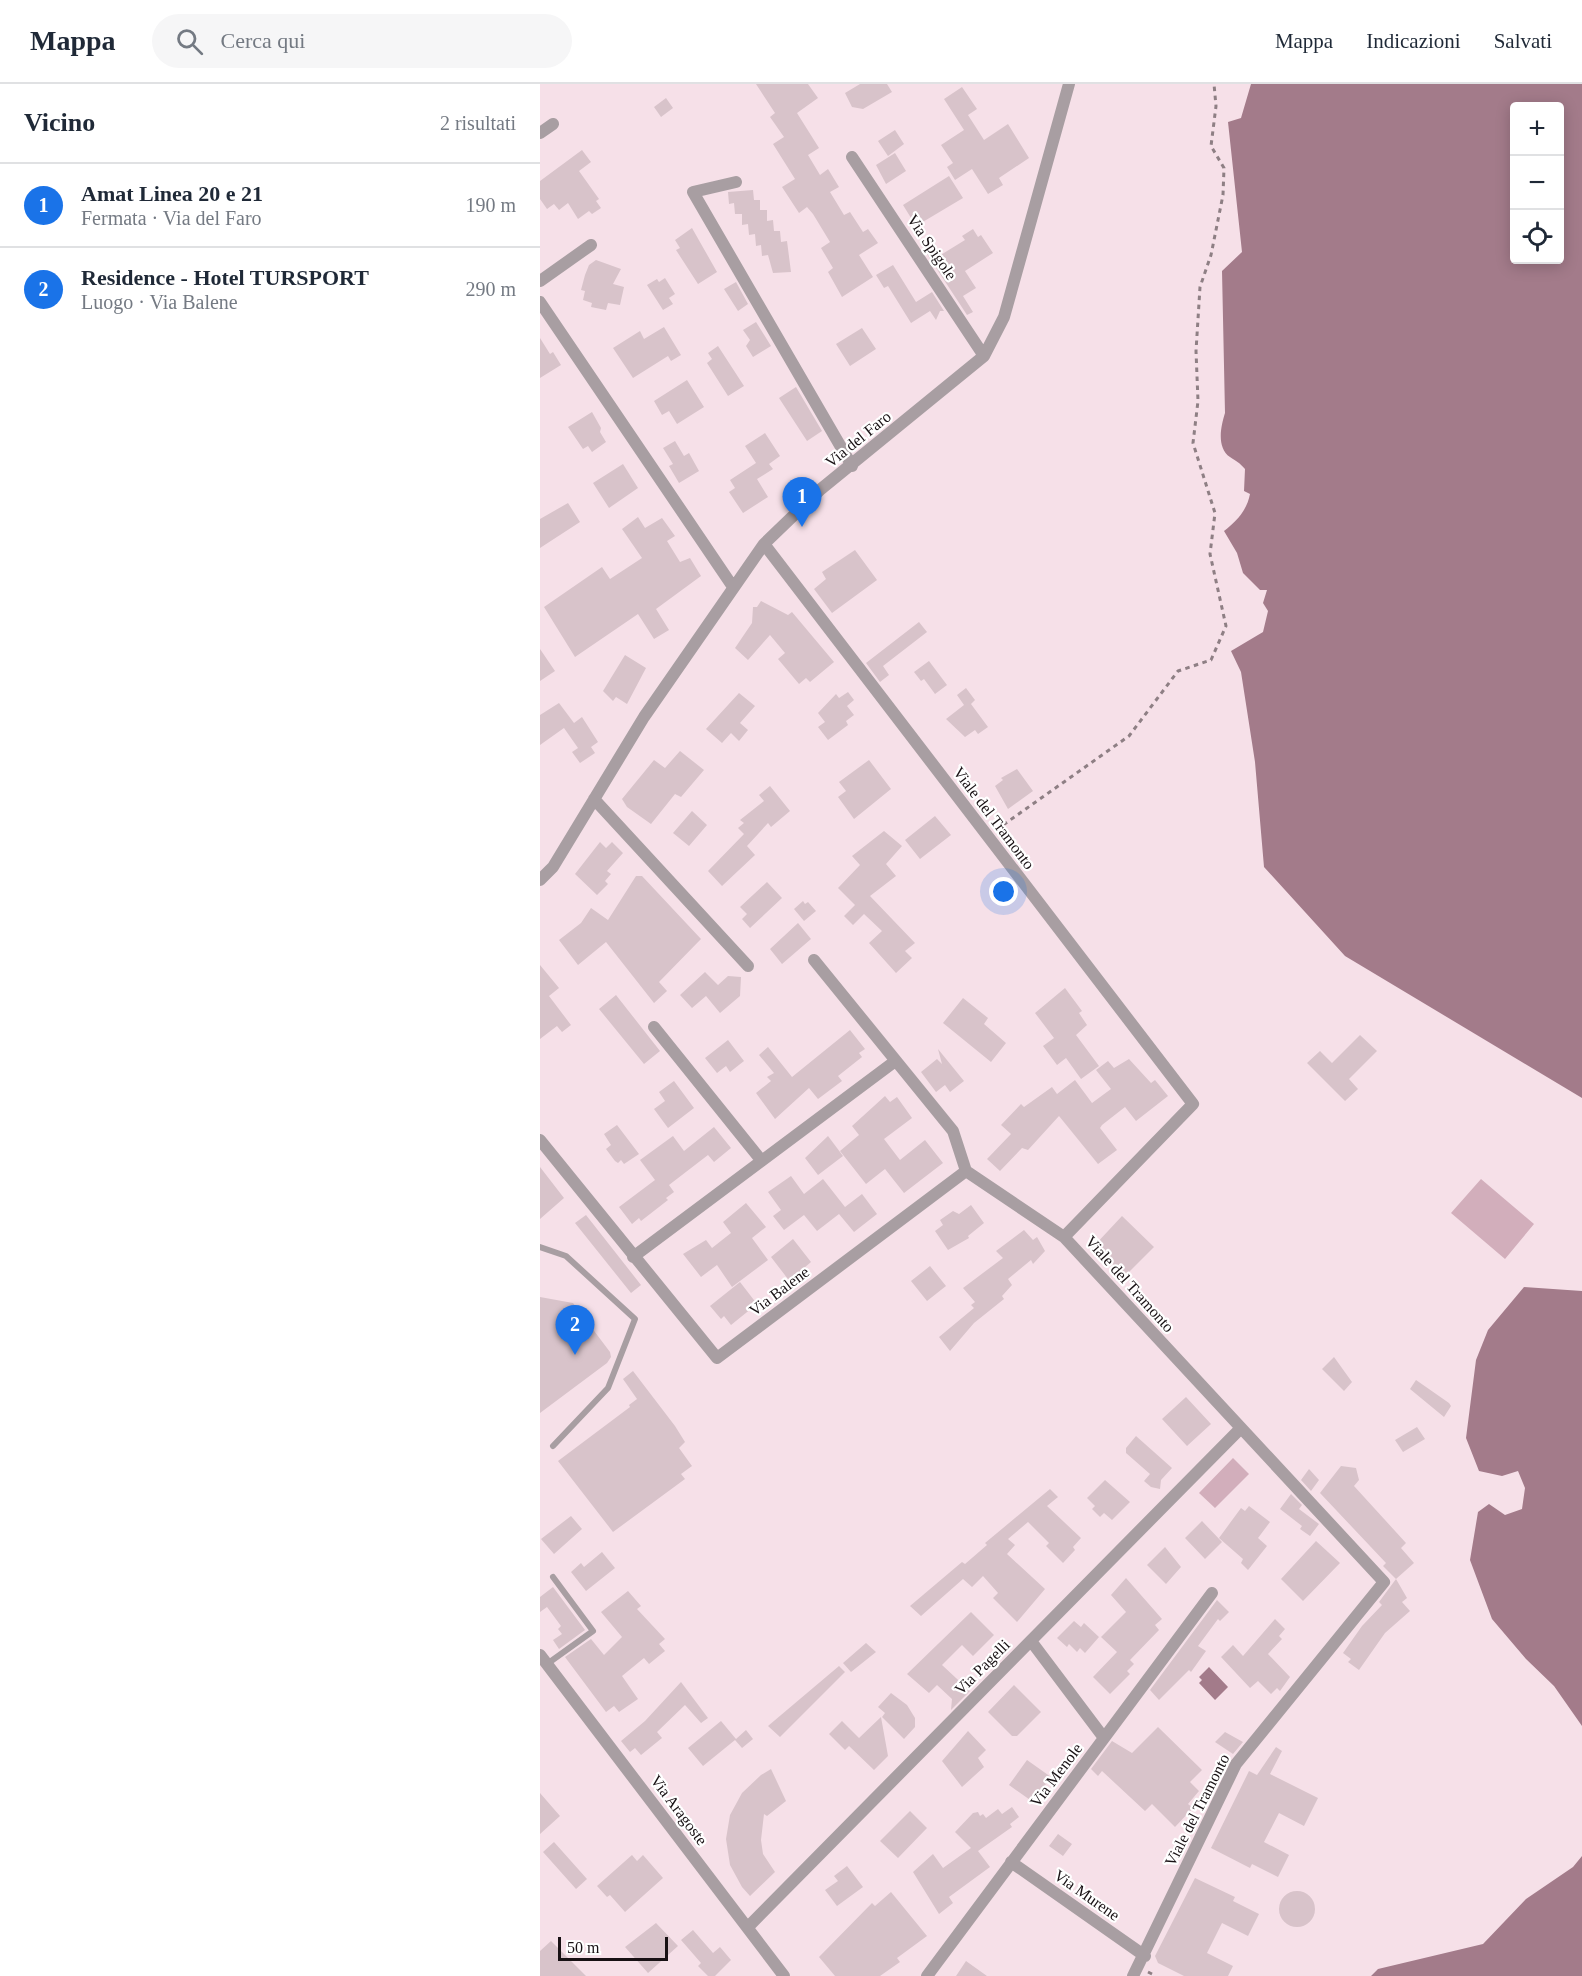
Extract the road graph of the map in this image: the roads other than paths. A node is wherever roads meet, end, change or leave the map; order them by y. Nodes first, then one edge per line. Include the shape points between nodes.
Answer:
1 (1068, 84) edge
2 (553, 124) dead end
3 (540, 134) edge
4 (852, 157) dead end
5 (736, 182) dead end
6 (591, 245) dead end
7 (540, 281) edge
8 (540, 302) edge
9 (984, 356) junction
10 (852, 466) junction
11 (764, 544) junction
12 (733, 587) junction
13 (594, 798) junction
14 (540, 880) edge
15 (814, 960) dead end
16 (748, 966) dead end
17 (654, 1027) dead end
18 (894, 1062) junction
19 (540, 1140) edge
20 (761, 1160) junction
21 (966, 1171) junction
22 (1064, 1237) junction
23 (540, 1247) edge
24 (633, 1257) junction
25 (1240, 1429) junction
26 (553, 1446) dead end
27 (553, 1577) dead end
28 (1212, 1593) dead end
29 (1031, 1641) junction
30 (543, 1660) edge
31 (1104, 1738) junction
32 (1011, 1862) junction
33 (748, 1927) junction
34 (1145, 1956) junction
35 (784, 1976) edge
36 (927, 1976) edge
37 (1133, 1976) edge

1 - 9 street, Via del Faro via 1004,317
2 - 3 street
4 - 9 street, Via Spigole
5 - 10 street via 693,192
6 - 7 street
8 - 12 street
9 - 10 street, Via del Faro
10 - 11 street, Via del Faro via 821,489
11 - 12 street, Via del Faro
11 - 22 street, Viale del Tramonto via 1193,1104
12 - 13 street, Via del Faro
13 - 14 street, Via del Faro via 553,867
13 - 16 street
15 - 18 street
17 - 20 street
18 - 20 street
18 - 21 street via 953,1131
19 - 24 street, Via Balene
20 - 24 street
21 - 22 street
21 - 24 street, Via Balene via 717,1358
22 - 25 street, Viale del Tramonto
23 - 26 lane via 566,1256 635,1319 608,1388
25 - 29 street, Via Pagelli
25 - 34 street, Viale del Tramonto via 1384,1582 1236,1764
27 - 30 lane, Via Aragoste via 593,1631
28 - 31 street, Via Menole
29 - 31 street
29 - 33 street, Via Pagelli
30 - 33 street, Via Aragoste
31 - 32 street, Via Menole
32 - 34 street, Via Murene
32 - 36 street, Via Menole
33 - 35 street, Via Aragoste
34 - 37 street, Viale del Tramonto

